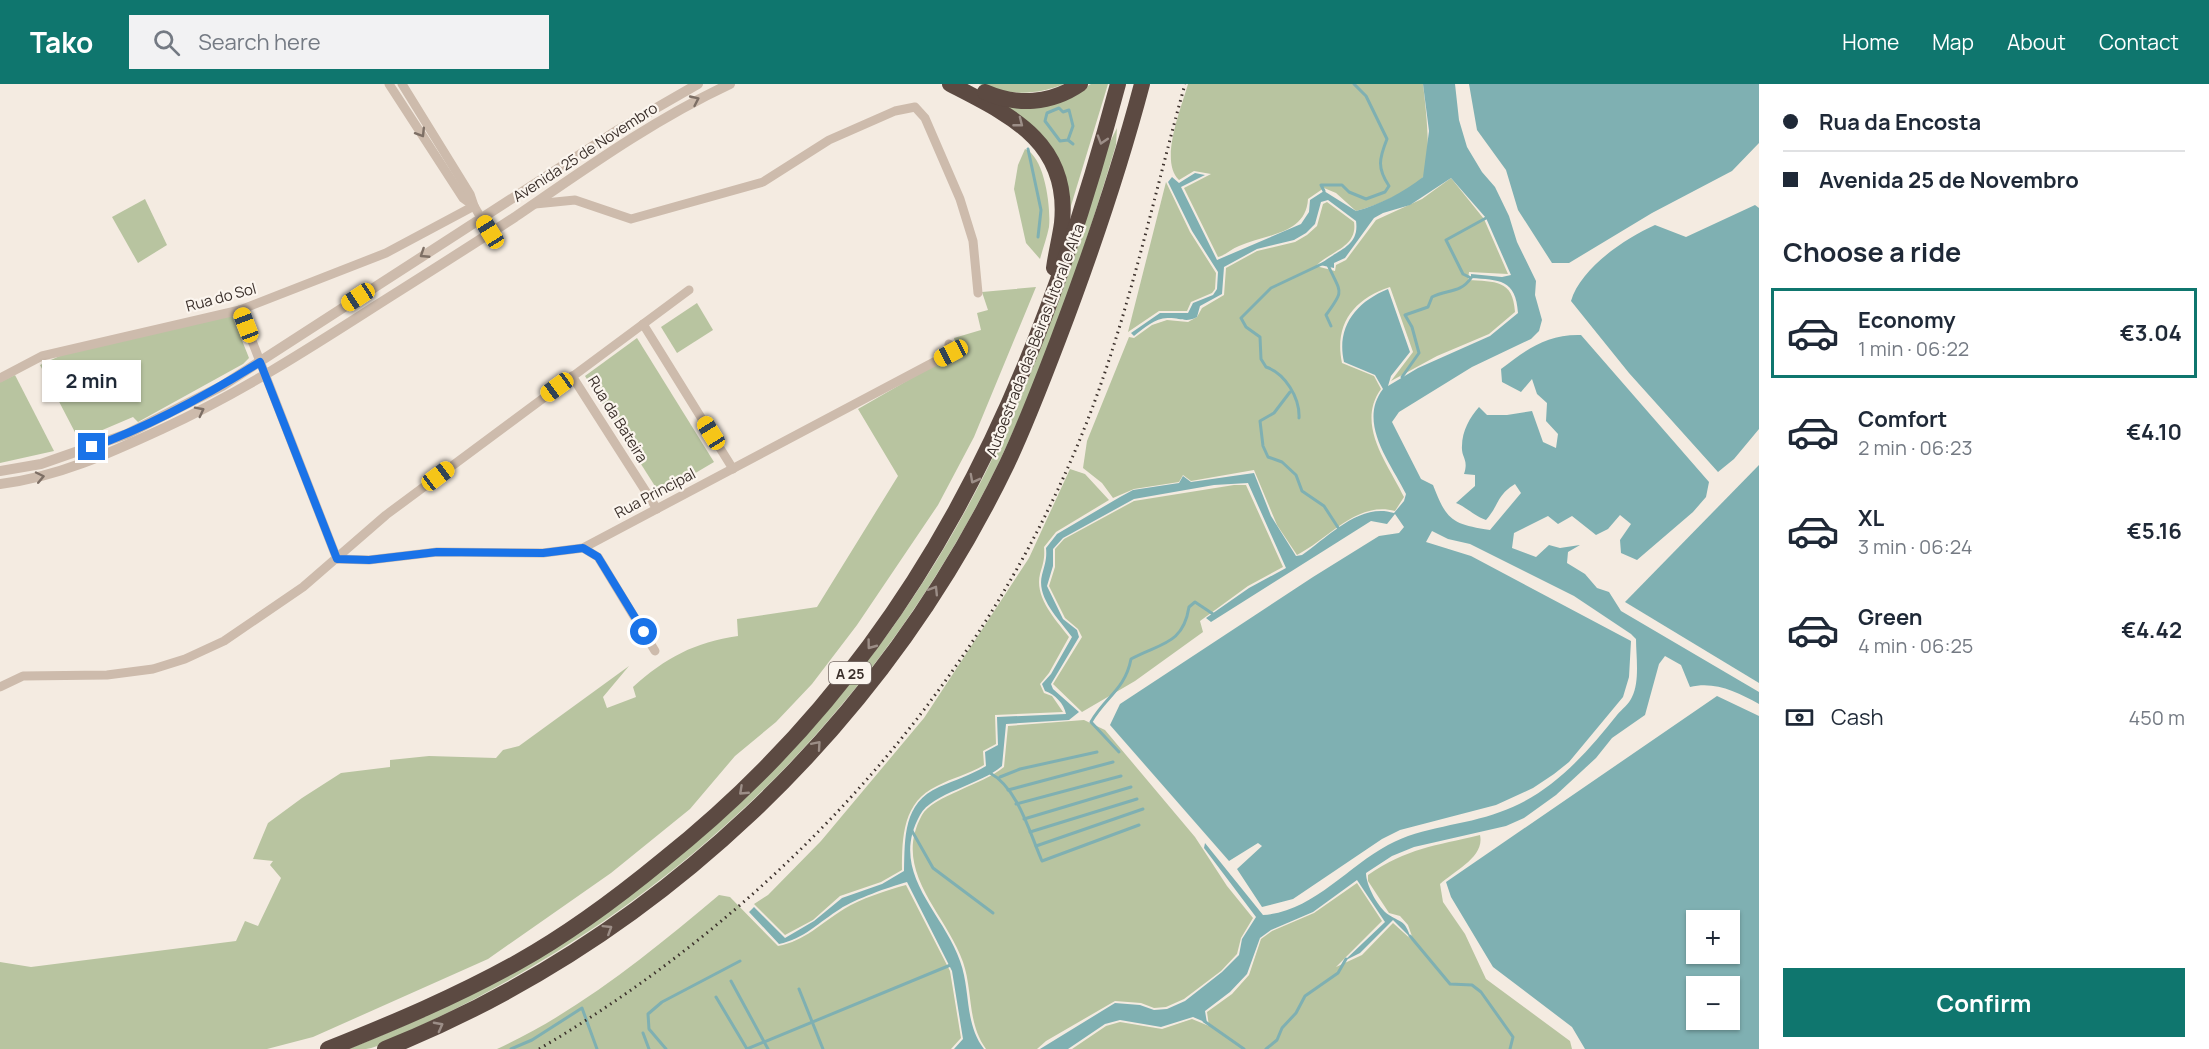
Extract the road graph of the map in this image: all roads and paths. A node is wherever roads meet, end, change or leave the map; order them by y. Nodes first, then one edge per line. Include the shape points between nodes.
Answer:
1 (389, 84) edge
2 (402, 84) edge
3 (698, 84) edge
4 (730, 84) edge
5 (950, 84) edge
6 (967, 84) edge
7 (1080, 84) edge
8 (1118, 84) edge
9 (1142, 84) edge
10 (533, 204) junction
11 (474, 206) junction
12 (481, 217) junction
13 (490, 232) junction
14 (689, 290) dead end
15 (978, 293) dead end
16 (1051, 297) junction
17 (240, 310) junction
18 (643, 324) junction
19 (949, 344) dead end
20 (260, 362) junction
21 (266, 376) junction
22 (572, 376) junction
23 (0, 378) edge
24 (733, 469) junction
25 (0, 471) edge
26 (0, 484) edge
27 (657, 509) junction
28 (583, 548) junction
29 (337, 559) junction
30 (655, 651) dead end
31 (0, 687) edge
32 (328, 1049) edge
33 (386, 1049) edge

1 -> 11 street via 463,198
2 - 11 street
3 - 12 street, Avenida 25 de Novembro
10 -> 4 street, Avenida 25 de Novembro via 683,106
5 -> 16 highway via 1013,118 1038,140 1051,161 1061,195 1062,222
6 - 7 highway via 1019,102 1057,96
8 -> 16 highway, Autoestrada das Beiras Litoral e Alta / A 25
33 -> 9 highway, Autoestrada das Beiras Litoral e Alta / A 25 via 428,1032 531,978 628,917 708,854 786,780 851,707 912,626 1007,465 1090,256
10 - 13 street, Avenida 25 de Novembro
10 - 15 street via 575,200 631,219 763,182 829,140 895,111 915,107 925,118 960,199 973,241
11 - 12 street
11 - 17 street, Rua do Sol via 386,253
12 - 13 street
12 -> 20 street, Avenida 25 de Novembro
13 - 21 street, Avenida 25 de Novembro
14 - 18 street
16 -> 32 highway, Autoestrada das Beiras Litoral e Alta / A 25 via 986,456 942,539 893,617 772,764 694,836 615,899 520,961 419,1012
17 - 20 street
17 - 23 street, Rua do Sol via 42,356
18 - 22 street
18 - 24 street
19 - 24 street, Rua Principal via 951,353
20 - 21 street
20 - 25 street, Avenida 25 de Novembro via 222,386 127,434 41,464
26 -> 21 street, Avenida 25 de Novembro via 47,476 78,465 194,414
21 - 29 street
22 - 27 street, Rua da Bateira
22 - 29 street via 386,515
24 - 27 street, Rua Principal
27 - 28 street, Rua Principal
28 - 29 street, Rua Principal via 543,553 437,552 369,560
28 - 30 street via 598,557
29 - 31 street via 224,641 184,659 153,669 107,675 24,676

